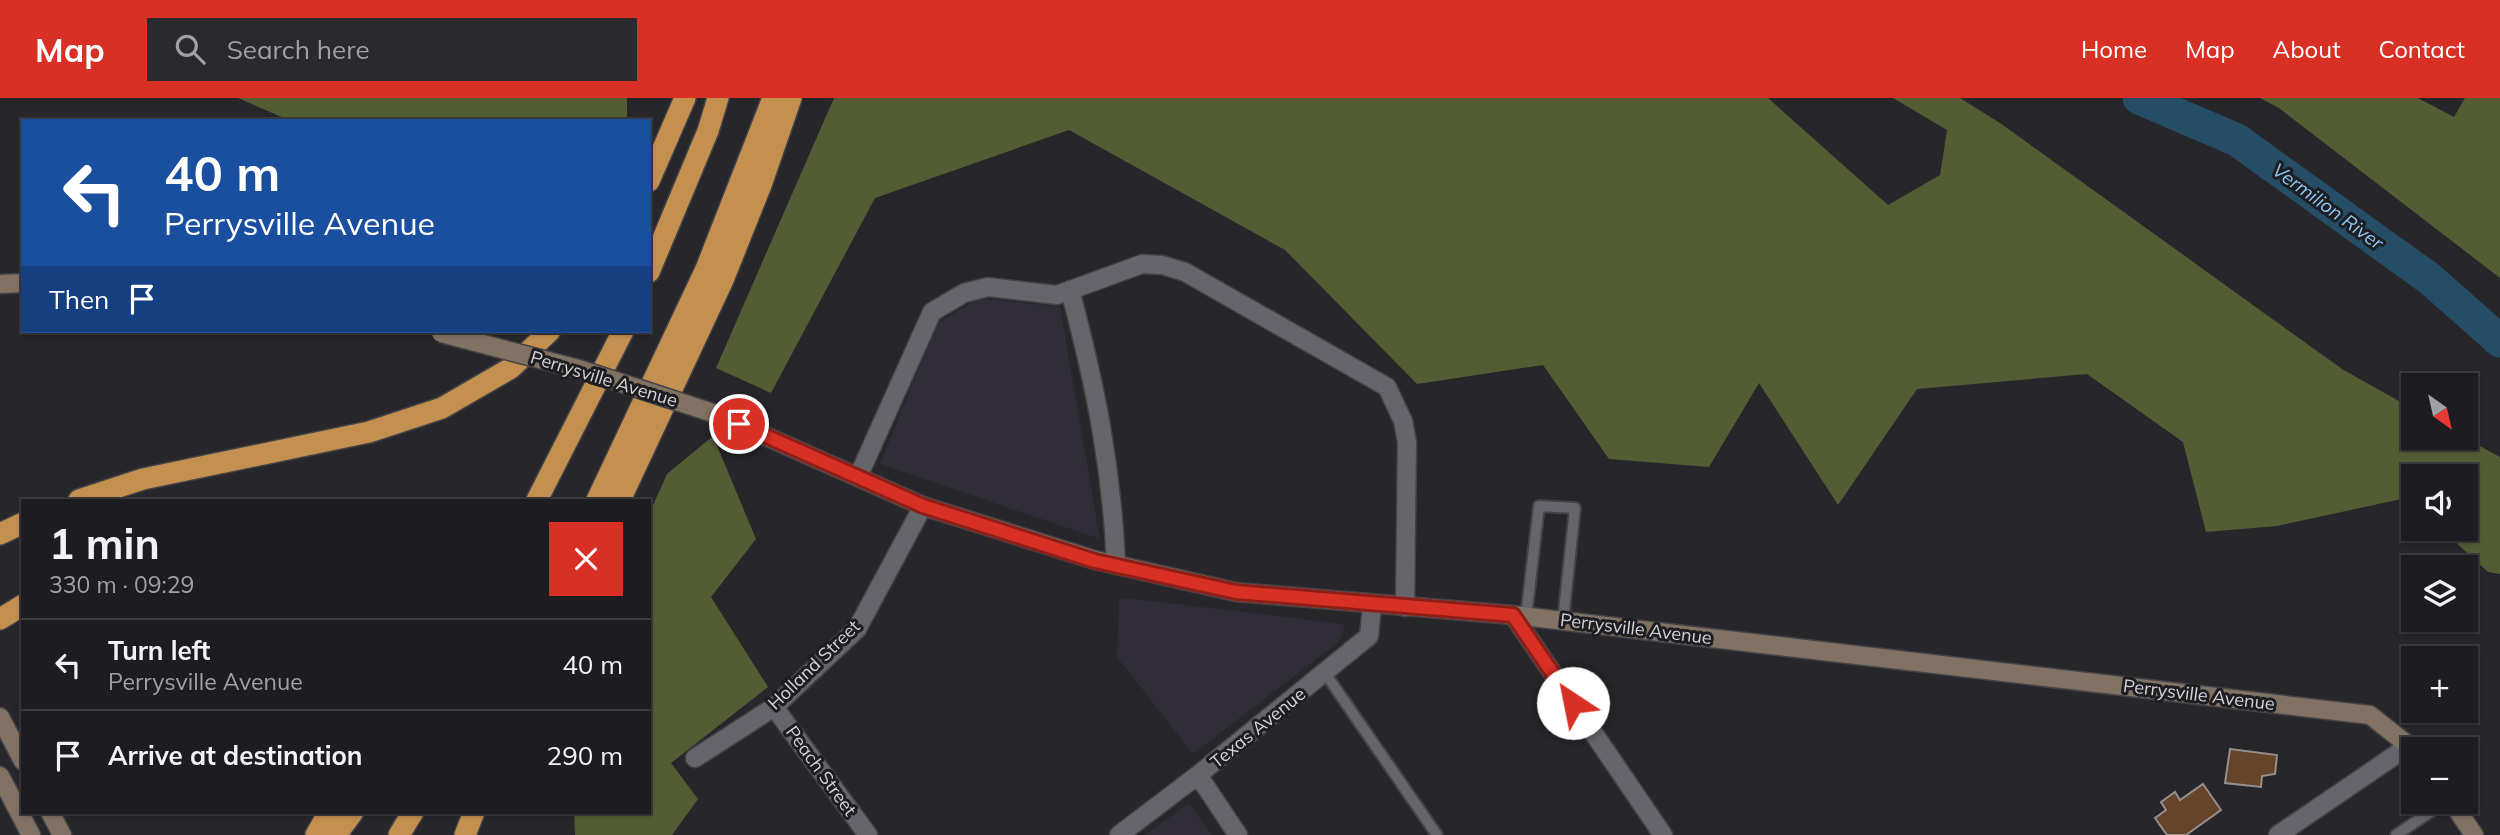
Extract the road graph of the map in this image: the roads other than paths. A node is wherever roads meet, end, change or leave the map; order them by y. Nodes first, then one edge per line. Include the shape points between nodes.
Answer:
1 (685, 98) edge
2 (718, 98) edge
3 (773, 98) edge
4 (791, 98) edge
5 (651, 176) edge
6 (651, 267) edge
7 (21, 283) edge
8 (0, 284) edge
9 (1070, 290) junction
10 (440, 333) edge
11 (548, 333) edge
12 (623, 333) edge
13 (858, 477) junction
14 (82, 499) edge
15 (538, 499) edge
16 (597, 499) edge
17 (620, 499) edge
18 (923, 506) junction
19 (21, 524) edge
20 (0, 534) edge
21 (1116, 565) junction
22 (1372, 605) junction
23 (21, 606) edge
24 (1405, 607) junction
25 (1519, 616) junction
26 (0, 619) edge
27 (1563, 621) junction
28 (1325, 673) junction
29 (774, 707) junction
30 (0, 717) edge
31 (2401, 739) edge
32 (2401, 755) edge
33 (21, 757) edge
34 (695, 758) dead end
35 (1198, 775) junction
36 (0, 776) edge
37 (51, 814) edge
38 (328, 814) edge
39 (352, 814) edge
40 (412, 814) edge
41 (473, 814) edge
42 (2427, 814) edge
43 (2460, 814) edge
44 (2291, 832) edge
45 (866, 834) edge
46 (31, 835) edge
47 (62, 835) edge
48 (316, 835) edge
49 (336, 835) edge
50 (399, 835) edge
51 (465, 835) edge
52 (1119, 835) edge
53 (1238, 835) edge
54 (1437, 835) edge
55 (1663, 835) edge
56 (2396, 835) edge
57 (2474, 835) edge

1 - 5 highway
2 - 6 highway
3 - 16 highway via 706,269
4 - 17 highway via 723,280
7 - 8 street
9 - 13 street via 1058,295 988,287 964,293 932,312
9 - 21 street via 1097,391 1113,494
9 - 24 street via 1142,264 1185,272 1387,387 1407,442
10 - 13 street, Perrysville Avenue, bridge via 582,370 716,414
11 - 14 highway via 511,368 442,408 369,432 144,480
12 - 15 highway
13 - 18 street, Perrysville Avenue
18 - 21 street, Perrysville Avenue
18 - 29 street, Holland Street via 857,629
19 - 20 highway
21 - 22 street, Perrysville Avenue via 1236,592
22 - 24 street, Perrysville Avenue
22 - 28 street, Texas Avenue via 1369,636
23 - 26 highway
24 - 25 street, Perrysville Avenue
25 - 27 street, Perrysville Avenue
25 - 27 lane via 1539,506 1575,508
25 - 55 street
27 - 31 street, Perrysville Avenue via 2370,715
28 - 35 street, Texas Avenue
28 - 54 lane
29 - 34 street, Holland Street
29 - 45 street, Peach Street
30 - 33 street
32 - 44 street
35 - 52 street, Texas Avenue
35 - 53 street
36 - 46 street
37 - 47 street
38 - 48 highway
39 - 49 highway
40 - 50 highway
41 - 51 highway
42 - 56 lane
43 - 57 street

